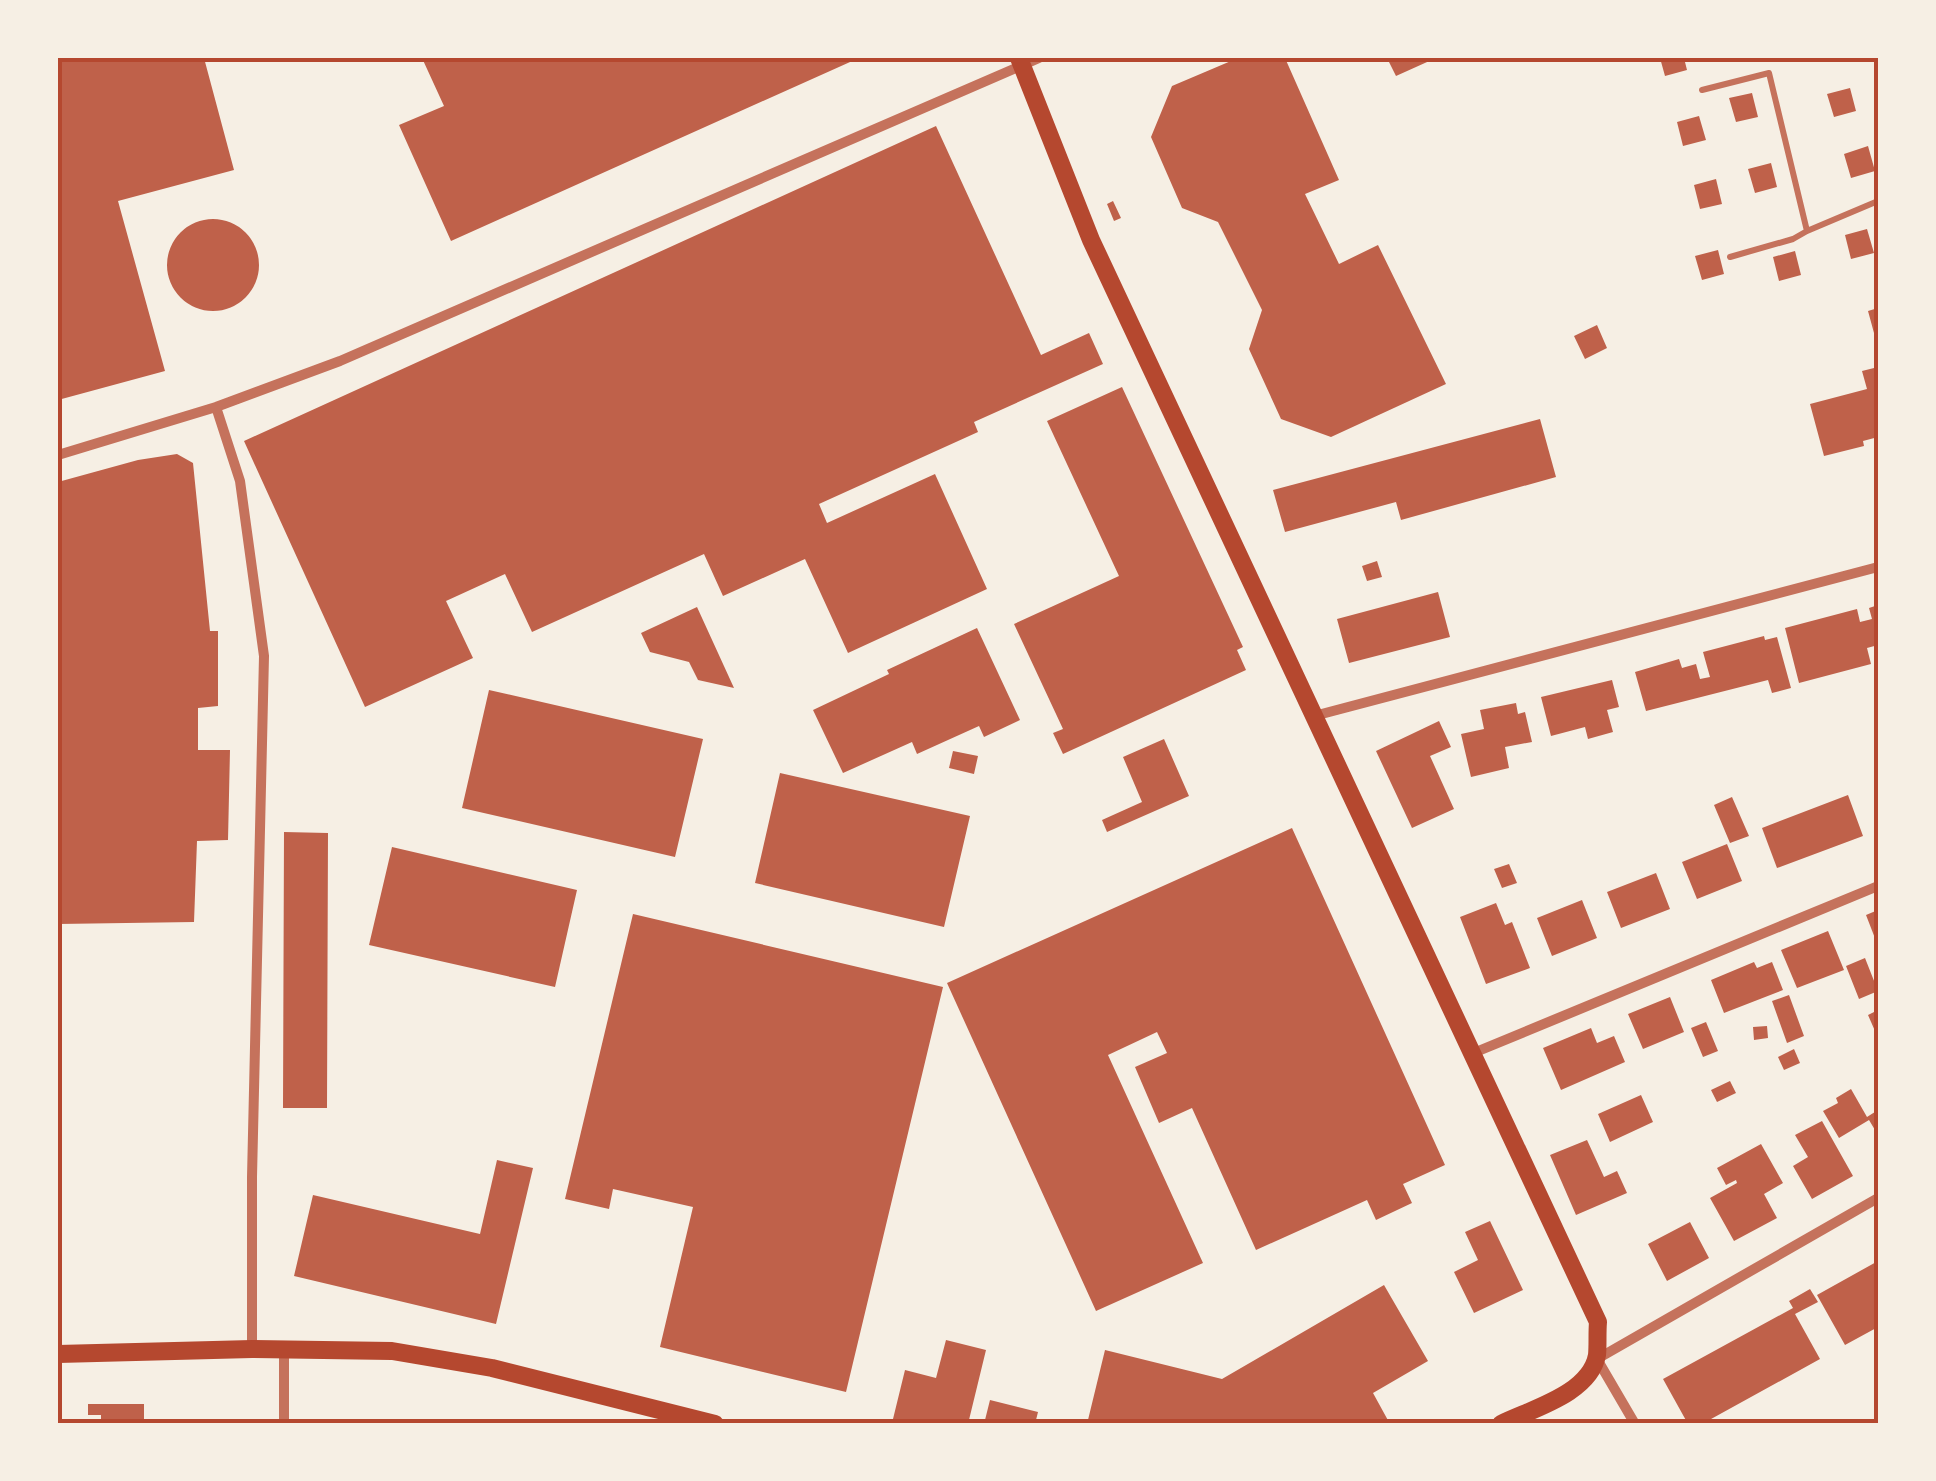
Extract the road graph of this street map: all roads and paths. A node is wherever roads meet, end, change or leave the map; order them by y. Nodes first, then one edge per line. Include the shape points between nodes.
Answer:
1 (1026, 60) edge
2 (1702, 90) dead end
3 (1878, 202) edge
4 (1807, 231) junction
5 (1730, 257) dead end
6 (216, 408) junction
7 (58, 455) edge
8 (1878, 567) edge
9 (1313, 716) junction
10 (1878, 886) edge
11 (1470, 1054) junction
12 (1878, 1198) edge
13 (252, 1350) junction
14 (284, 1350) junction
15 (58, 1354) edge
16 (1596, 1359) junction
17 (284, 1424) edge
18 (715, 1424) edge
19 (1500, 1424) edge
20 (1635, 1424) edge

1 - 6 street via 498,294
1 - 9 main road via 1091,240
2 - 4 lane via 1770,73
3 - 4 lane
4 - 5 lane
6 - 7 street
6 - 13 street via 240,481 264,656
8 - 9 street
9 - 11 main road
10 - 11 street
11 - 16 main road via 1598,1322
12 - 16 street
13 - 14 main road
13 - 15 main road
14 - 17 street
14 - 18 main road via 392,1351 492,1368
16 - 19 main road via 1569,1392
16 - 20 street

